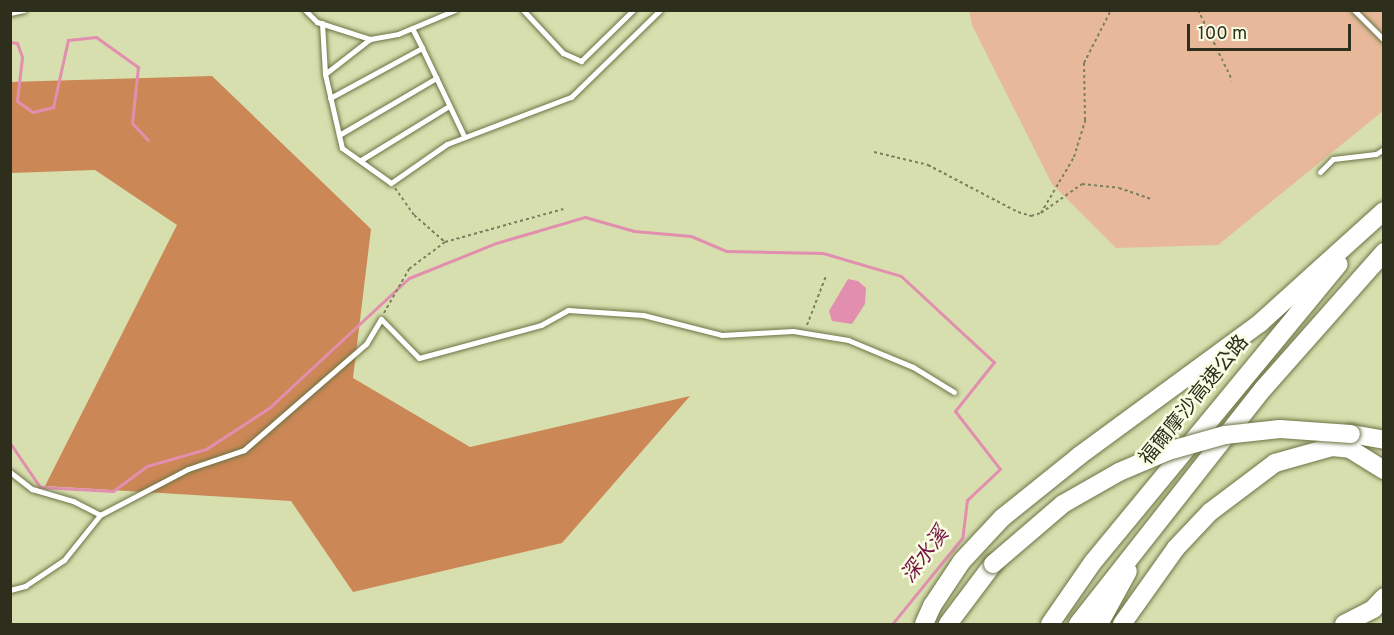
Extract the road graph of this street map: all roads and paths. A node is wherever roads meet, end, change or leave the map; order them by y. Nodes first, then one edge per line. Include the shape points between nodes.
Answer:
1 (24, 10) edge
2 (305, 10) edge
3 (454, 10) edge
4 (523, 10) edge
5 (633, 10) edge
6 (660, 10) edge
7 (1111, 10) edge
8 (1198, 10) edge
9 (1354, 10) edge
10 (10, 13) edge
11 (322, 23) junction
12 (412, 28) junction
13 (370, 39) junction
14 (1383, 40) edge
15 (422, 48) junction
16 (325, 74) junction
17 (436, 78) junction
18 (1232, 80) dead end
19 (330, 98) junction
20 (449, 106) junction
21 (339, 135) junction
22 (464, 136) junction
23 (1383, 149) edge
24 (874, 152) dead end
25 (361, 160) junction
26 (1320, 172) dead end
27 (391, 183) junction
28 (1151, 199) dead end
29 (563, 209) dead end
30 (1383, 212) edge
31 (1041, 213) junction
32 (445, 242) junction
33 (1383, 252) edge
34 (826, 276) dead end
35 (381, 319) junction
36 (803, 333) junction
37 (954, 392) dead end
38 (1383, 440) edge
39 (1383, 470) edge
40 (10, 472) edge
41 (100, 515) junction
42 (1143, 540) junction
43 (10, 590) edge
44 (1383, 597) edge
45 (932, 606) junction
46 (916, 624) edge
47 (924, 624) edge
48 (948, 624) edge
49 (1050, 624) edge
50 (1078, 624) edge
51 (1099, 624) edge
52 (1122, 624) edge
53 (1344, 624) edge

1 - 10 lane
2 - 11 lane
3 - 12 lane
4 - 5 lane via 563,53 581,61
6 - 22 lane via 571,97
7 - 31 path via 1084,63 1085,120 1074,157
8 - 18 path
9 - 14 lane
11 - 13 lane
11 - 16 lane
12 - 13 lane
12 - 15 lane
13 - 16 lane
15 - 17 lane
15 - 19 lane
16 - 19 lane
17 - 20 lane
17 - 21 lane
19 - 21 lane
20 - 22 lane
20 - 25 lane
21 - 25 lane via 342,148
22 - 27 lane
23 - 26 lane via 1376,154 1333,159
24 - 31 path via 928,165 1018,212 1031,216
25 - 27 lane
27 - 32 path via 414,215
28 - 31 path via 1119,188 1082,184
29 - 32 path
30 - 45 highway via 1260,323 1034,491 967,554
30 - 49 highway, 福爾摩沙高速公路 via 1093,561
32 - 35 path via 409,269
33 - 42 highway via 1263,389
34 - 36 path
35 - 36 lane via 419,358 541,325 568,310 643,315 722,335
35 - 41 lane via 366,344 244,450 188,469
36 - 37 lane via 848,340 913,368
38 - 48 highway, bridge via 1280,429 1226,435 1168,451 1119,472 1063,504 993,564
39 - 52 highway via 1350,449 1332,447 1275,463 1247,481 1189,533
40 - 41 lane via 32,489 73,501
41 - 43 lane via 64,560 25,586
42 - 50 highway
42 - 51 highway
44 - 53 highway via 1372,609
45 - 46 highway
45 - 47 highway

